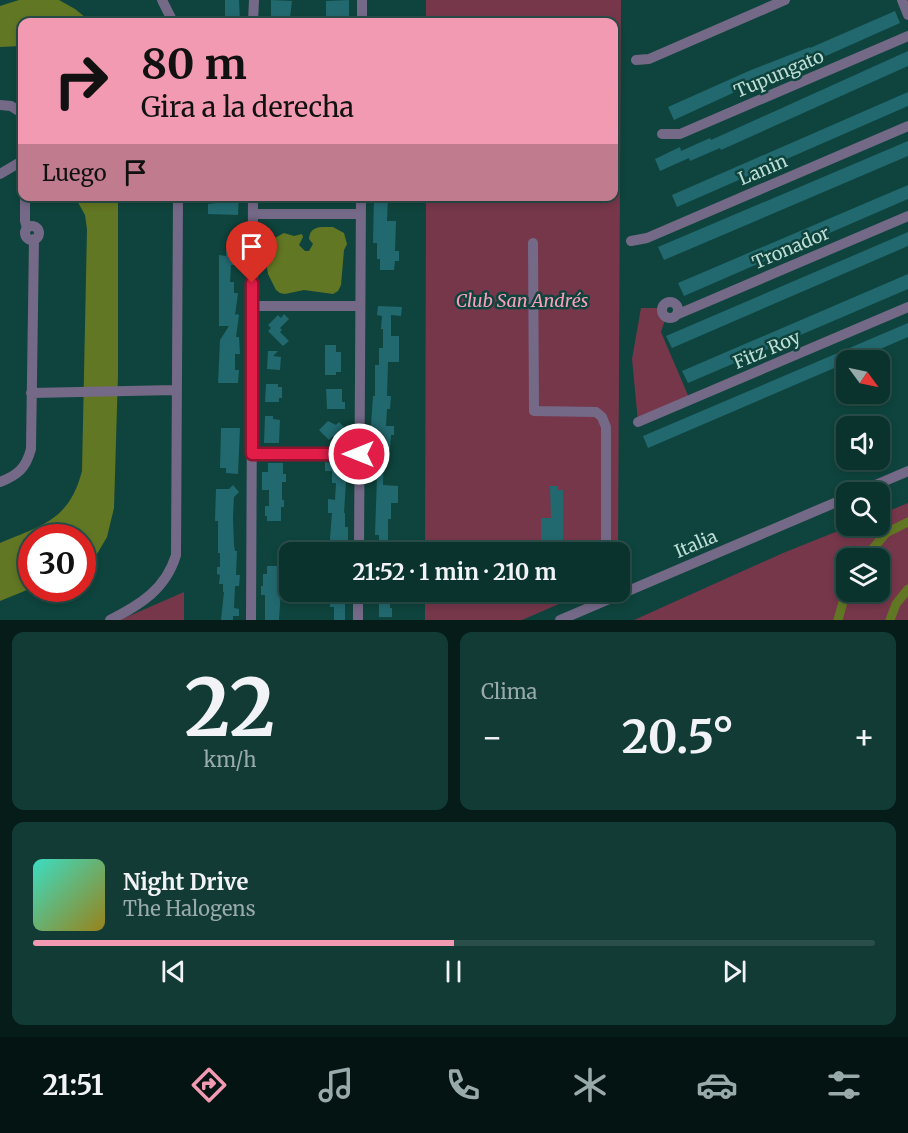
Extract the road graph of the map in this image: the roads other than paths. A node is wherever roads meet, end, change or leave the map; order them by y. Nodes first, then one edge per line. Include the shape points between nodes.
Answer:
1 (162, 0) edge
2 (254, 0) edge
3 (362, 0) edge
4 (785, 0) edge
5 (902, 0) edge
6 (908, 15) edge
7 (171, 18) edge
8 (253, 18) edge
9 (362, 18) edge
10 (908, 36) edge
11 (636, 60) dead end
12 (0, 105) edge
13 (18, 110) edge
14 (908, 126) edge
15 (662, 134) dead end
16 (18, 165) edge
17 (0, 174) edge
18 (25, 201) edge
19 (178, 201) edge
20 (253, 201) edge
21 (361, 201) edge
22 (253, 214) junction
23 (361, 214) junction
24 (908, 216) edge
25 (631, 241) dead end
26 (534, 243) dead end
27 (252, 306) junction
28 (360, 306) junction
29 (908, 307) edge
30 (680, 310) dead end
31 (175, 390) junction
32 (31, 393) junction
33 (638, 422) dead end
34 (252, 454) junction
35 (359, 454) junction
36 (908, 471) edge
37 (0, 482) edge
38 (882, 482) edge
39 (836, 502) edge
40 (358, 542) edge
41 (606, 542) edge
42 (630, 588) edge
43 (358, 602) edge
44 (599, 602) edge
45 (110, 620) edge
46 (251, 620) edge
47 (358, 620) edge
48 (560, 620) edge

1 - 7 street
2 - 8 street
3 - 9 street
4 - 11 street via 649,59
5 - 6 street
10 - 15 street, Tupungato via 680,134
12 - 13 street
14 - 25 street, Lanin via 647,238
16 - 17 street
18 - 32 street via 26,236 34,239
19 - 31 street
20 - 22 street
21 - 23 street
22 - 23 street
22 - 27 street
23 - 28 street
24 - 30 street, Tronador
26 - 41 street via 534,411 597,412 602,417 606,427
27 - 28 street
27 - 34 street
28 - 35 street
29 - 33 street, Fitz Roy
31 - 32 street
31 - 45 street via 176,555 162,584 151,595
32 - 37 street via 28,458 18,474
34 - 35 street
34 - 46 street
35 - 40 street
36 - 38 street
39 - 42 street, Italia
43 - 47 street
44 - 48 street, Italia

